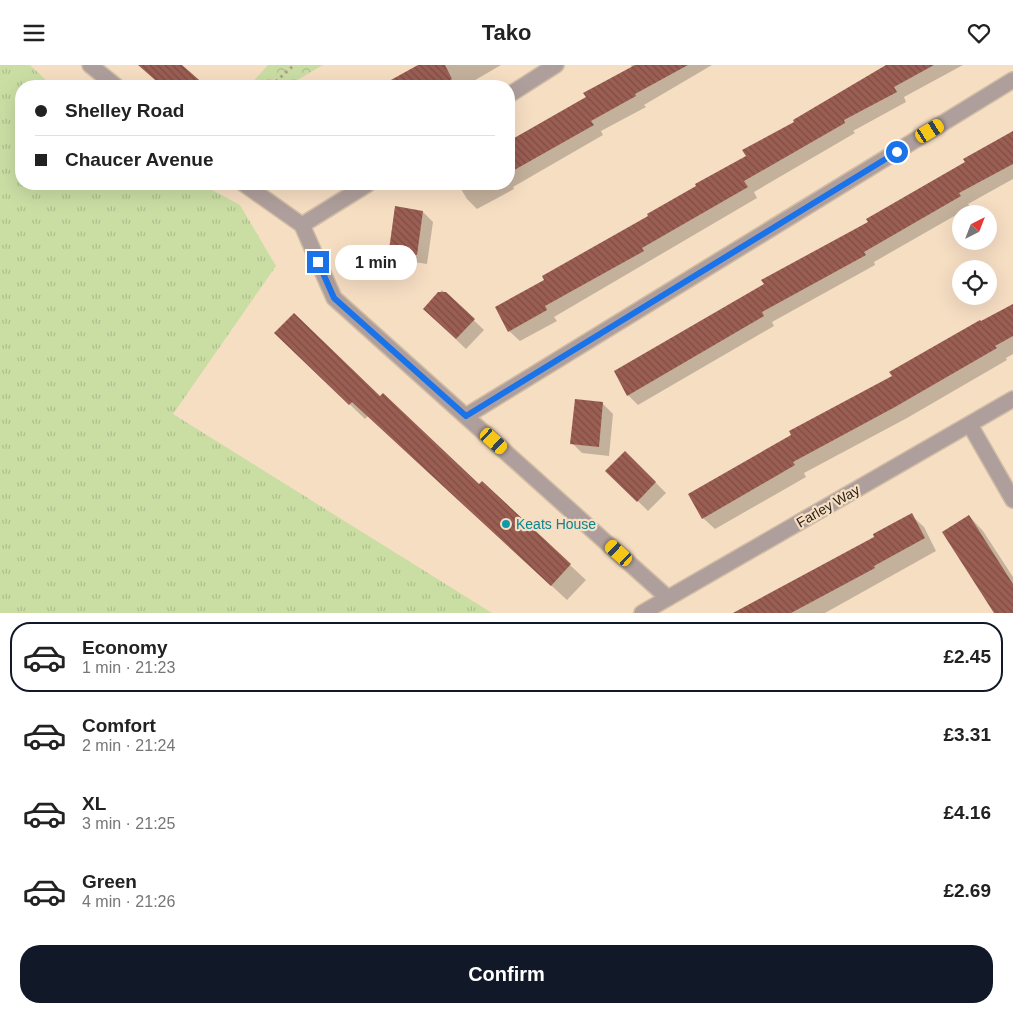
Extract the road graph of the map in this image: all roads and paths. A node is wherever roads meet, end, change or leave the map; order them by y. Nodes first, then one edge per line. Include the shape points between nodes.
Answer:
1 (90, 65) edge
2 (294, 65) edge
3 (556, 65) edge
4 (109, 80) edge
5 (278, 80) edge
6 (1013, 80) edge
7 (515, 91) edge
8 (252, 190) edge
9 (358, 190) edge
10 (302, 225) junction
11 (1013, 399) edge
12 (466, 416) junction
13 (970, 425) junction
14 (1013, 499) edge
15 (668, 598) junction
16 (642, 613) edge

1 - 4 street
2 - 5 path
3 - 7 street
6 - 12 street
8 - 10 street
9 - 10 street
10 - 12 street via 334,298
11 - 13 street, Farley Way
12 - 15 street
13 - 14 street
13 - 15 street, Farley Way
15 - 16 street, Farley Way

